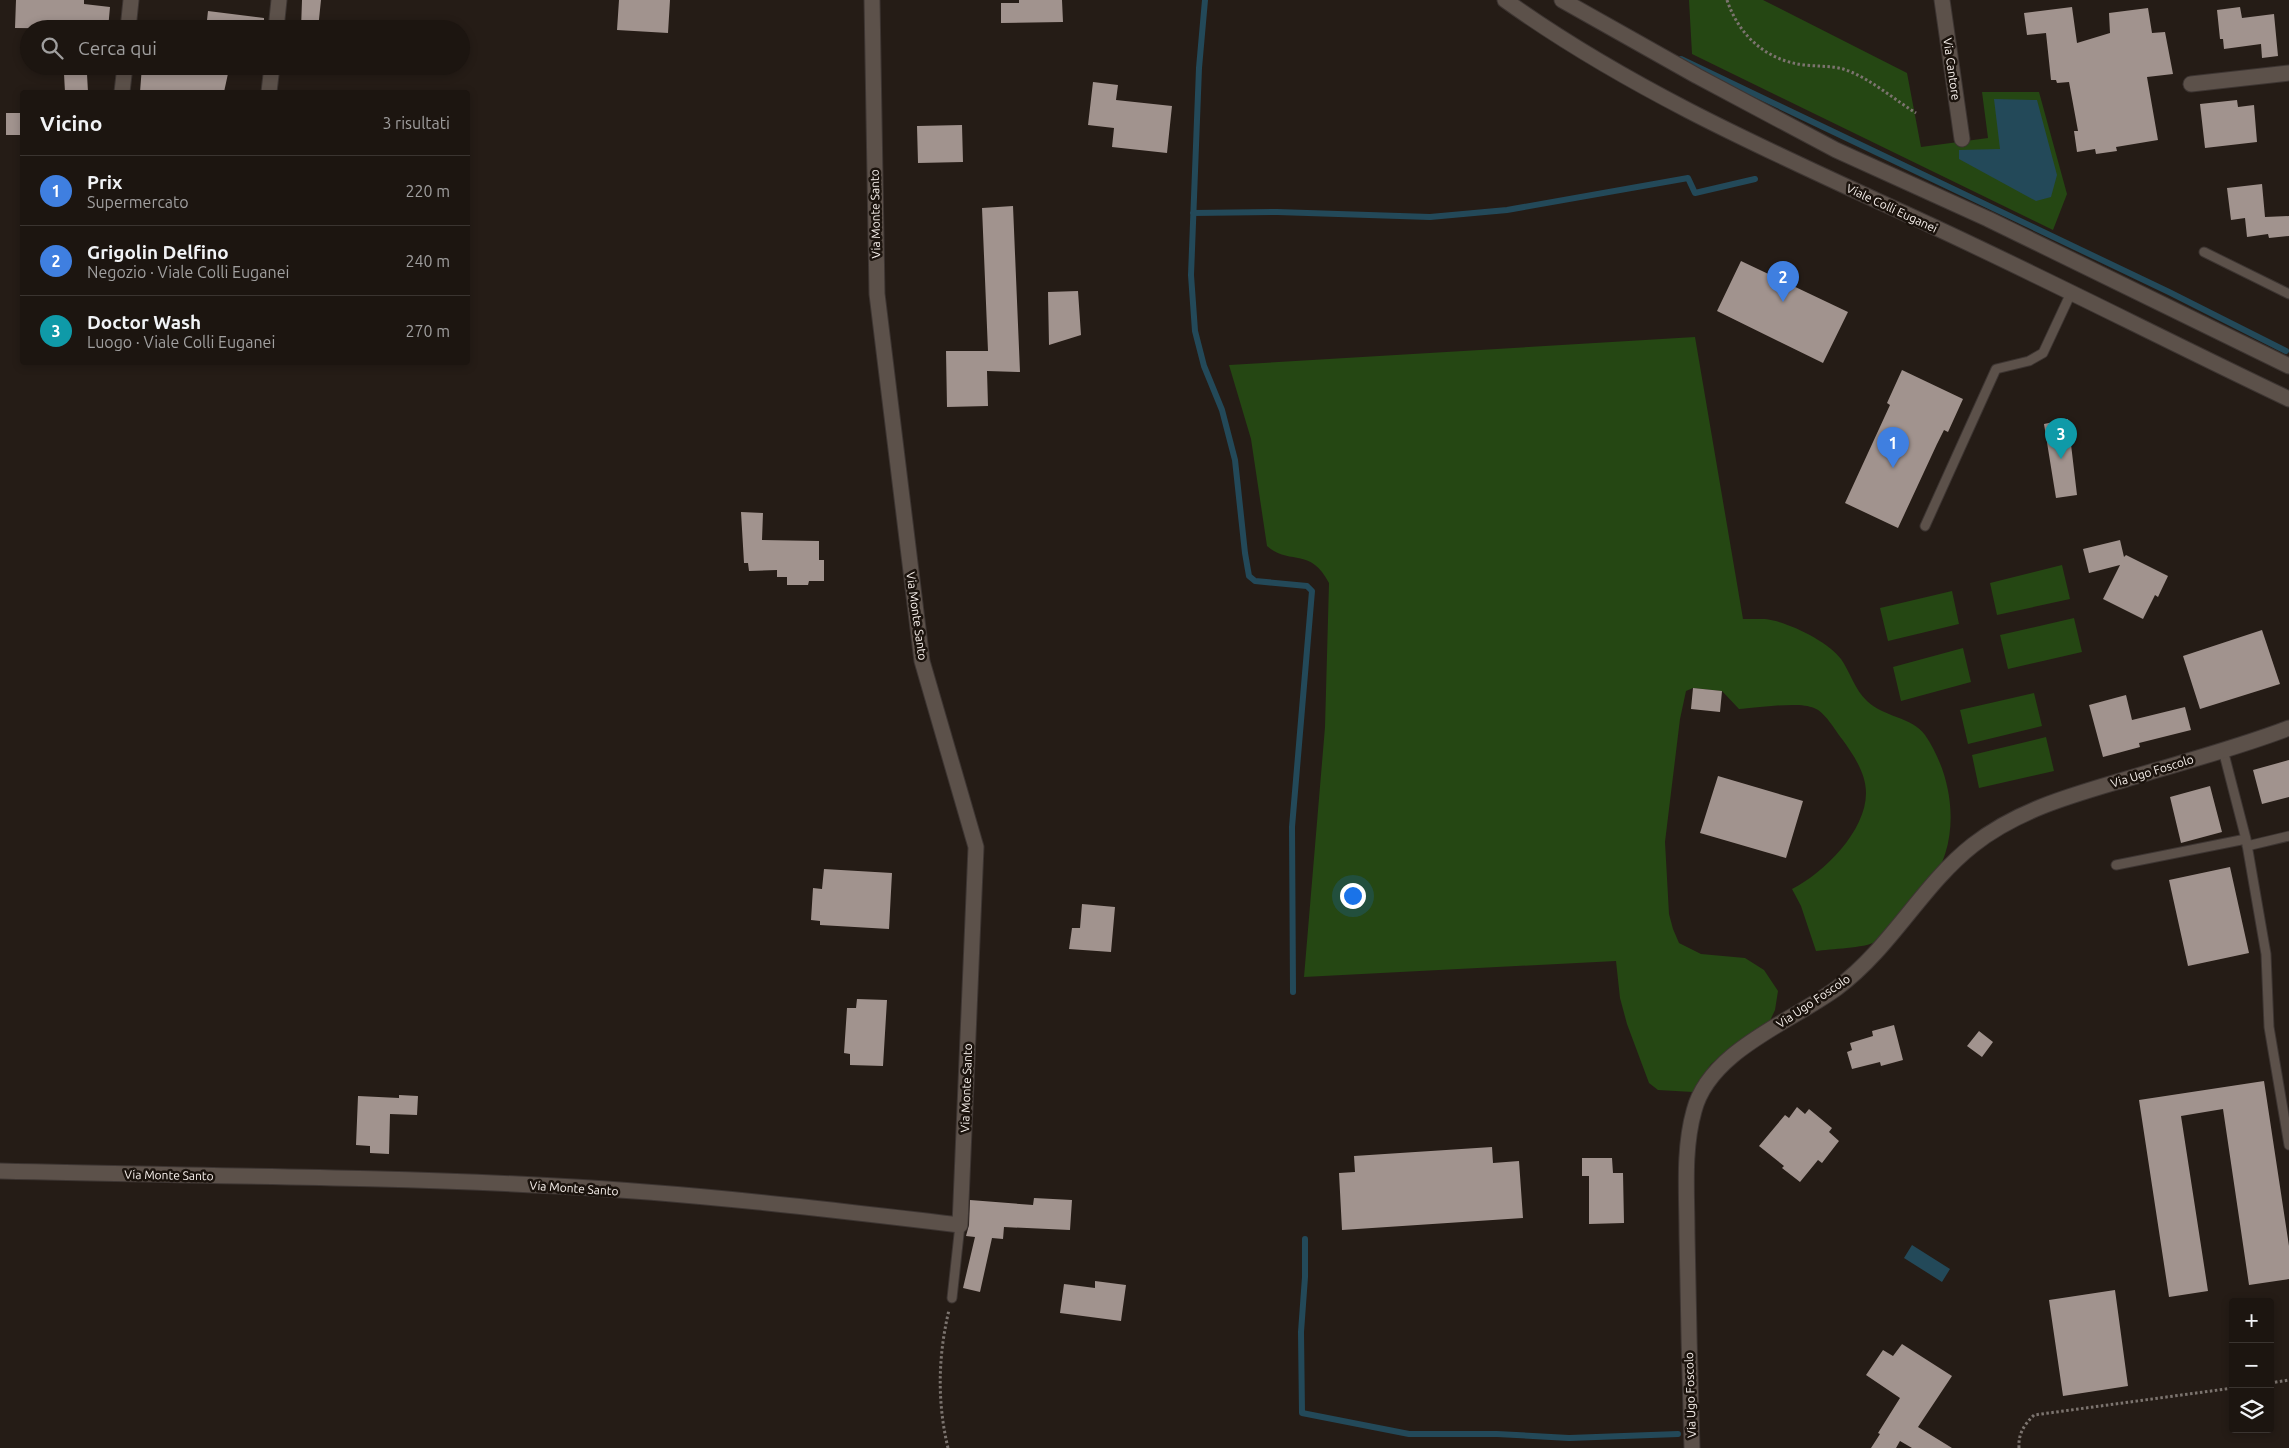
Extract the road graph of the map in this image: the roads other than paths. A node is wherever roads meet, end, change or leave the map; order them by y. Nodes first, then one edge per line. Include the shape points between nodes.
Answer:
1 (131, 0) edge
2 (279, 0) edge
3 (872, 0) edge
4 (1505, 0) edge
5 (1562, 0) edge
6 (1942, 0) edge
7 (129, 20) edge
8 (277, 20) edge
9 (2289, 72) edge
10 (123, 75) edge
11 (271, 75) edge
12 (2191, 84) dead end
13 (122, 90) edge
14 (269, 90) edge
15 (1962, 139) dead end
16 (2204, 252) dead end
17 (2071, 293) junction
18 (2289, 294) edge
19 (2289, 366) edge
20 (2289, 399) edge
21 (1925, 526) dead end
22 (2289, 728) edge
23 (2223, 750) junction
24 (2289, 836) edge
25 (2246, 843) junction
26 (2116, 865) dead end
27 (2289, 1145) edge
28 (0, 1171) edge
29 (960, 1225) junction
30 (952, 1298) road end
31 (1692, 1448) edge

1 - 7 street
2 - 8 street
3 - 29 street, Via Monte Santo via 879,314 922,660 976,847
4 - 17 street, Viale Colli Euganei via 1676,106
5 - 19 street via 1836,150 1988,219
6 - 15 street, Via Cantore
9 - 12 street
10 - 13 street
11 - 14 street
16 - 18 lane
17 - 20 street, Viale Colli Euganei
17 - 21 lane via 2043,353 2029,361 1996,368
22 - 23 street, Via Ugo Foscolo
23 - 25 lane
23 - 31 street, Via Ugo Foscolo via 2037,808 2002,826 1974,844 1948,868 1871,958 1837,988 1749,1043 1710,1078 1694,1108 1688,1145
24 - 25 lane
25 - 26 lane
25 - 27 lane via 2266,954 2269,1027
28 - 29 street, Via Monte Santo via 326,1177 557,1186 765,1202
29 - 30 lane

